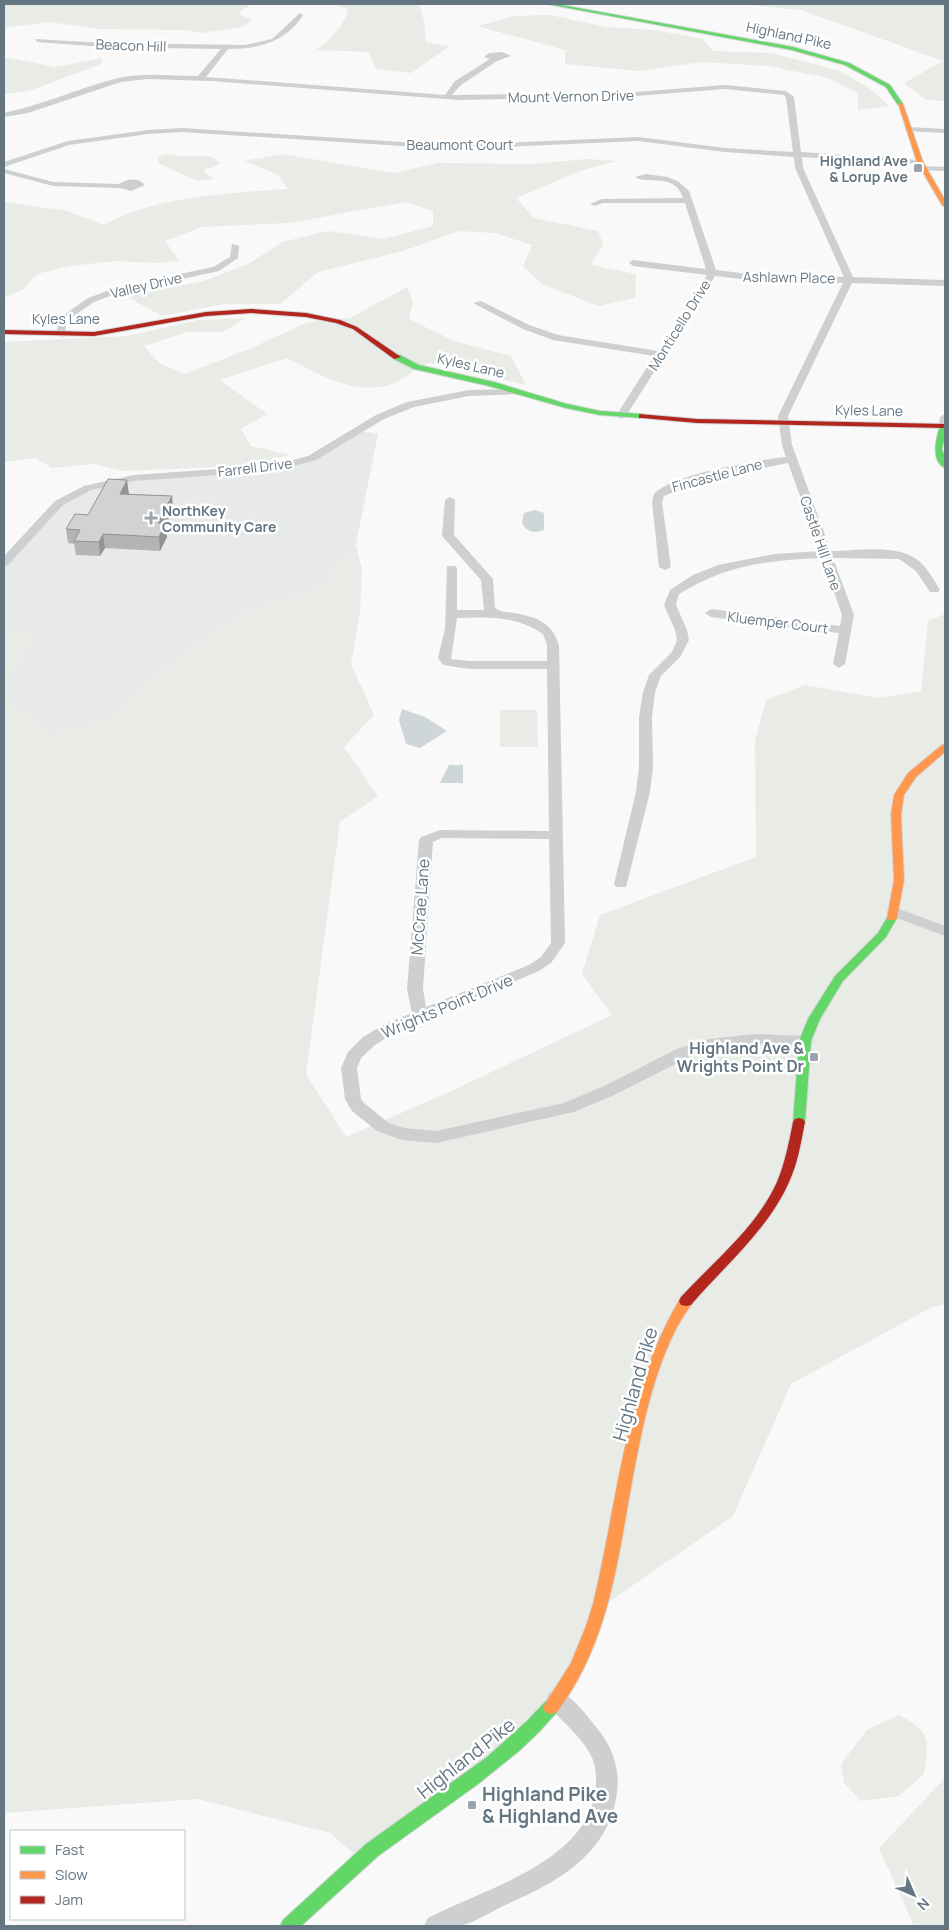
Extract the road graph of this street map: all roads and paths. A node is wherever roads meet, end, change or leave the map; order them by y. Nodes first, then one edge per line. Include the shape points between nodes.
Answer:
1 (549, 4) edge
2 (305, 13) dead end
3 (37, 40) dead end
4 (225, 48) junction
5 (495, 59) dead end
6 (201, 78) junction
7 (447, 97) junction
8 (4, 115) edge
9 (909, 129) junction
10 (945, 131) edge
11 (797, 155) junction
12 (4, 165) edge
13 (922, 165) junction
14 (945, 169) edge
15 (4, 171) edge
16 (639, 177) dead end
17 (120, 186) dead end
18 (689, 200) junction
19 (594, 204) dead end
20 (945, 205) edge
21 (235, 246) dead end
22 (633, 263) dead end
23 (712, 273) junction
24 (849, 279) junction
25 (945, 283) edge
26 (478, 303) dead end
27 (4, 332) edge
28 (60, 335) junction
29 (660, 354) junction
30 (517, 392) junction
31 (621, 416) junction
32 (782, 423) junction
33 (945, 424) edge
34 (792, 460) junction
35 (945, 466) edge
36 (450, 500) dead end
37 (825, 556) junction
38 (5, 560) edge
39 (665, 567) dead end
40 (451, 568) dead end
41 (934, 590) dead end
42 (450, 614) junction
43 (496, 614) junction
44 (711, 614) dead end
45 (846, 630) junction
46 (839, 664) dead end
47 (554, 665) junction
48 (945, 747) edge
49 (557, 835) junction
50 (621, 884) dead end
51 (894, 912) junction
52 (945, 931) edge
53 (420, 1016) junction
54 (805, 1041) junction
55 (557, 1700) junction
56 (289, 1926) edge
57 (436, 1926) edge

1 - 9 main road, Highland Pike via 793,50 847,64 874,77 894,92
2 - 4 street, Beacon Hill via 274,40 256,46
3 - 4 street, Beacon Hill
4 - 6 street
5 - 7 street via 458,83
6 - 7 street, Mount Vernon Drive
6 - 8 street, Mount Vernon Drive via 120,80
7 - 11 street, Mount Vernon Drive via 623,95 725,87 781,91 790,97
9 - 10 street
9 - 13 main road, Highland Pike
11 - 12 street, Beaumont Court via 725,150 646,139 503,145 402,144 182,130 68,143
11 - 13 street, Beaumont Court
11 - 24 street, Mount Vernon Drive via 799,168
13 - 14 street, Beaumont Court
13 - 20 main road, Highland Pike
15 - 17 street via 53,184
16 - 18 street, Monticello Drive via 670,180 684,190
18 - 19 street via 602,201
18 - 23 street, Monticello Drive
21 - 28 street, Valley Drive via 234,258 216,269 118,290 91,300 64,319
22 - 23 street, Ashlawn Place
23 - 24 street, Ashlawn Place
23 - 29 street, Monticello Drive
24 - 25 street, Ashlawn Place
24 - 32 street
26 - 29 street via 549,336
27 - 28 main road, Kyles Lane
28 - 30 main road, Kyles Lane via 104,333 216,313 251,311 306,315 355,328 394,356 417,367
29 - 31 street, Monticello Drive
30 - 31 main road, Kyles Lane via 575,408
30 - 38 street, Farrell Drive via 469,393 411,404 355,430 312,458 275,468 134,478 88,488 59,503
31 - 32 main road, Kyles Lane
32 - 33 main road, Kyles Lane
32 - 34 street, Castle Hill Lane
33 - 35 main road via 938,449
34 - 37 street, Castle Hill Lane
34 - 39 street, Fincastle Lane via 764,462 668,487 659,494 657,502
36 - 43 street via 448,536 487,579 489,609
37 - 41 street via 901,556 918,564
37 - 45 street, Castle Hill Lane via 848,615
37 - 50 street via 742,561 696,578 674,592 670,605 681,632 682,646 652,681 644,723 645,779
40 - 42 street
42 - 43 street, Wrights Point Drive
42 - 47 street via 446,661 469,665
43 - 47 street, Wrights Point Drive via 529,621 548,632
44 - 45 street, Kluemper Court
45 - 46 street, Castle Hill Lane
47 - 49 street, Wrights Point Drive
48 - 51 main road, Highland Pike via 903,786 897,803 899,866
49 - 53 street, Wrights Point Drive via 560,934 558,943 546,960
49 - 53 street, McCrae Lane via 440,834 426,840 415,989
51 - 52 street
51 - 54 main road, Highland Pike via 887,927 823,1000
53 - 54 street, Wrights Point Drive via 369,1041 354,1056 349,1079 353,1099 365,1115 383,1127 424,1138 568,1108 683,1052 708,1044 754,1038
54 - 55 main road, Highland Pike via 798,1131 790,1169 762,1220 694,1290 671,1322 644,1406 602,1602 585,1656
55 - 56 main road, Highland Pike via 493,1764 361,1860
55 - 57 street via 599,1749 607,1767 607,1806 594,1834 572,1856 540,1877

